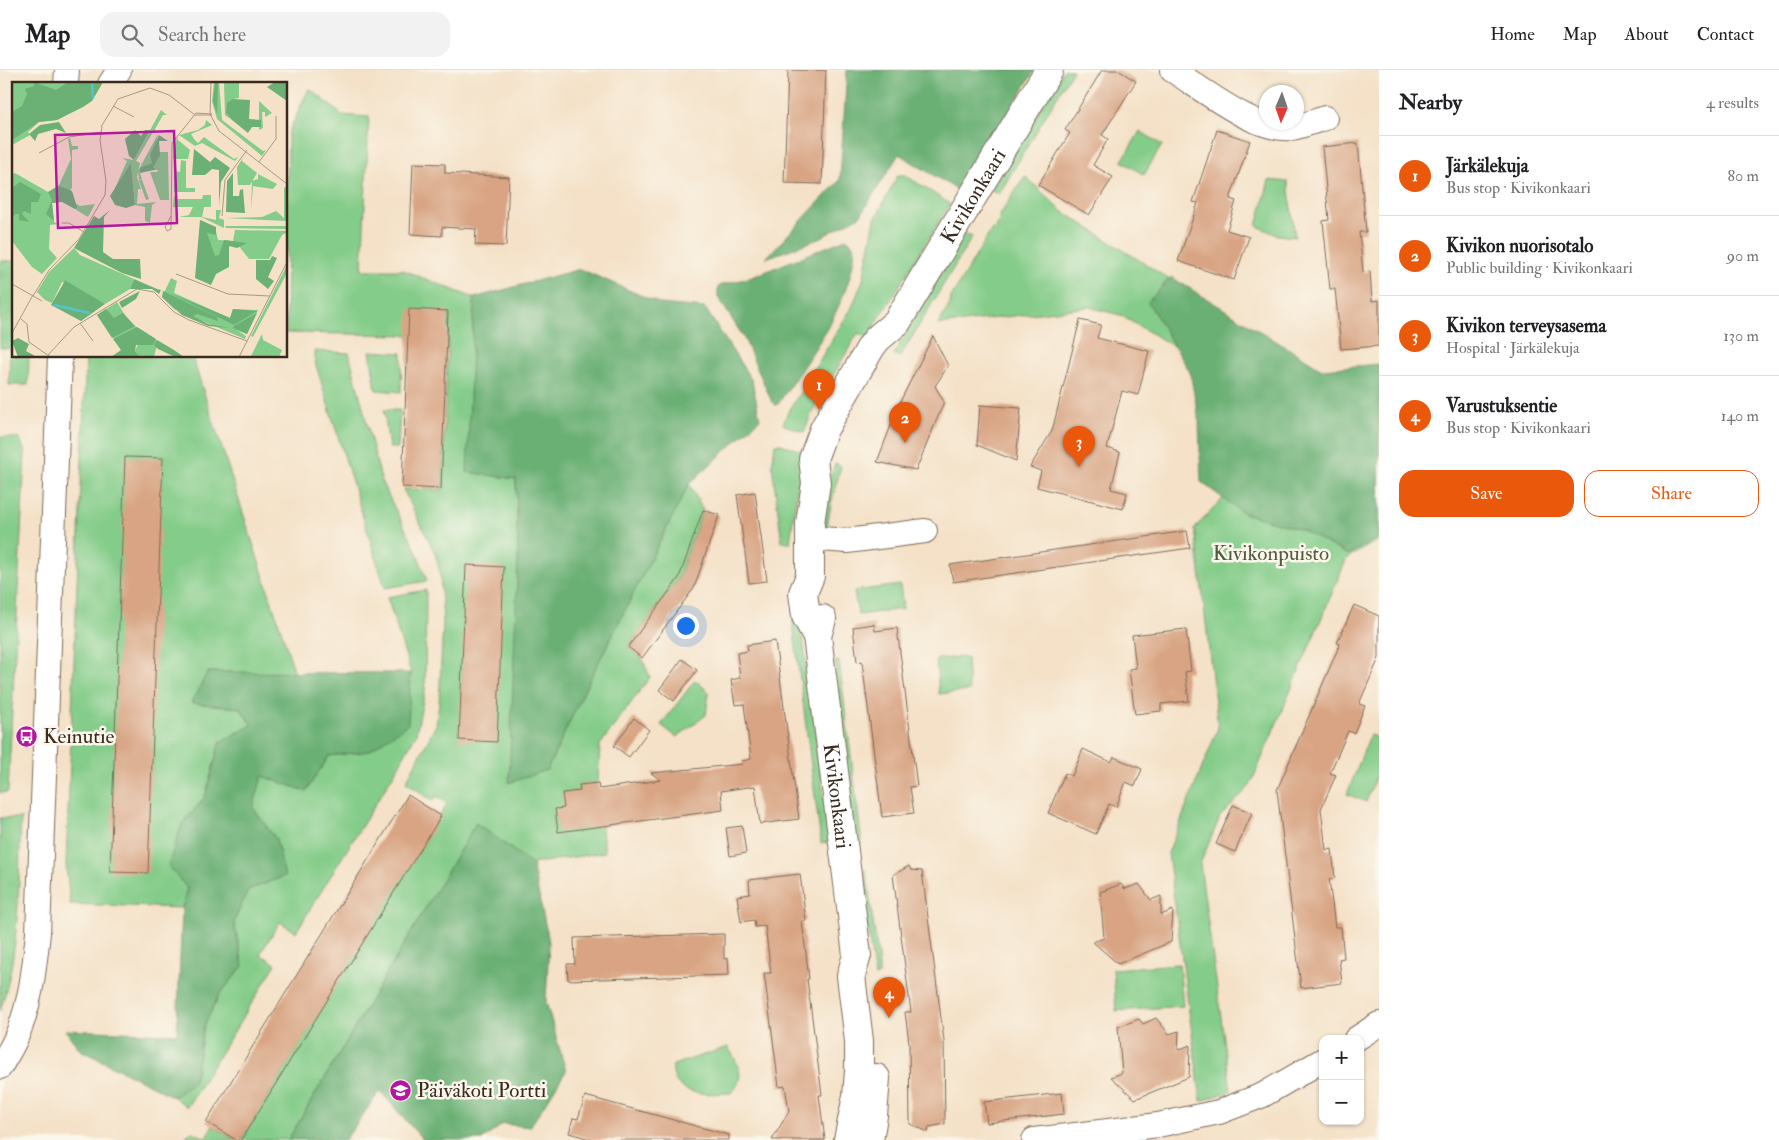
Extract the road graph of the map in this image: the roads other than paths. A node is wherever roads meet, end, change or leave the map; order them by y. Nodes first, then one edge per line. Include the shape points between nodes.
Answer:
1 (119, 70) edge
2 (1049, 70) edge
3 (1172, 70) edge
4 (111, 82) edge
5 (1325, 118) dead end
6 (60, 358) edge
7 (925, 531) dead end
8 (809, 538) junction
9 (857, 955) junction
10 (1379, 1024) edge
11 (1362, 1035) edge
12 (1319, 1062) edge
13 (0, 1067) edge
14 (848, 1140) edge
15 (869, 1140) edge
16 (1034, 1140) edge

1 - 4 street
2 - 8 street, Kivikonkaari via 896,322 877,339 824,429 813,459 816,483
3 - 5 street via 1254,121 1294,128
6 - 13 street via 38,932 29,999 15,1041
7 - 8 street via 846,541
8 - 9 street, Kivikonkaari via 810,576 803,593 804,604 806,616 817,636
9 - 14 street, Kivikonkaari via 851,976 859,1071
9 - 15 street, Kivikonkaari via 867,973 876,1041 876,1097
10 - 11 street
12 - 16 street via 1263,1095 1219,1112 1158,1125

